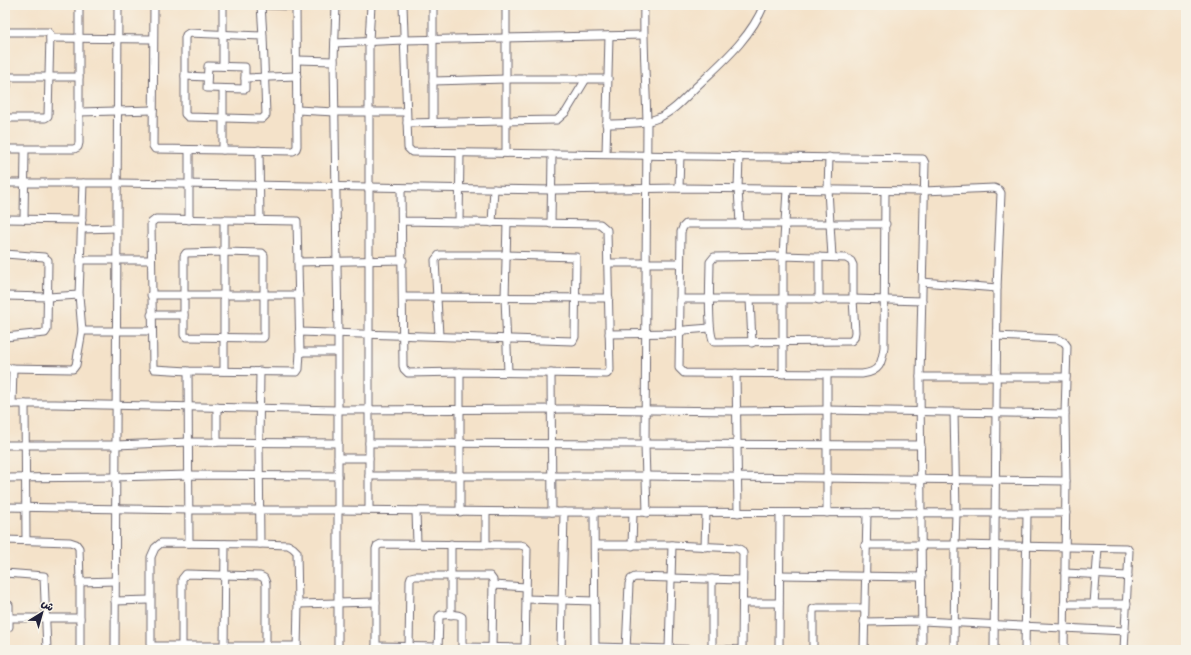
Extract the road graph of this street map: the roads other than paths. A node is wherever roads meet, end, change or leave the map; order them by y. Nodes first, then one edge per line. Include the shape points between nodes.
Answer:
1 (79, 5) edge
2 (118, 5) edge
3 (154, 5) edge
4 (223, 5) edge
5 (261, 5) edge
6 (336, 5) edge
7 (371, 5) edge
8 (403, 5) edge
9 (433, 5) edge
10 (506, 5) edge
11 (644, 5) edge
12 (764, 5) edge
13 (5, 32) edge
14 (223, 34) junction
15 (643, 35) junction
16 (263, 36) junction
17 (608, 36) junction
18 (50, 38) junction
19 (79, 38) junction
20 (118, 38) junction
21 (506, 38) junction
22 (153, 39) junction
23 (433, 39) junction
24 (404, 40) junction
25 (369, 41) junction
26 (335, 43) junction
27 (297, 60) junction
28 (334, 61) junction
29 (5, 63) edge
30 (223, 66) junction
31 (185, 76) junction
32 (297, 76) junction
33 (7, 77) junction
34 (79, 77) junction
35 (207, 77) junction
36 (265, 77) junction
37 (49, 78) junction
38 (245, 78) junction
39 (506, 79) junction
40 (586, 79) junction
41 (608, 79) junction
42 (433, 81) junction
43 (5, 88) edge
44 (223, 89) junction
45 (153, 110) junction
46 (297, 110) junction
47 (118, 111) junction
48 (79, 112) junction
49 (335, 112) junction
50 (369, 112) junction
51 (406, 112) junction
52 (5, 118) edge
53 (223, 118) junction
54 (506, 121) junction
55 (407, 122) junction
56 (433, 122) junction
57 (647, 122) junction
58 (606, 124) junction
59 (5, 149) edge
60 (25, 150) junction
61 (188, 150) junction
62 (223, 150) junction
63 (259, 150) junction
64 (460, 153) junction
65 (506, 153) junction
66 (552, 154) junction
67 (606, 154) junction
68 (646, 155) junction
69 (680, 155) junction
70 (739, 156) junction
71 (829, 157) junction
72 (5, 183) edge
73 (83, 183) junction
74 (118, 183) junction
75 (25, 184) junction
76 (188, 185) junction
77 (260, 186) junction
78 (336, 188) junction
79 (370, 188) junction
80 (401, 188) junction
81 (679, 188) junction
82 (459, 189) junction
83 (494, 189) junction
84 (646, 189) junction
85 (738, 189) junction
86 (552, 190) junction
87 (787, 190) junction
88 (828, 190) junction
89 (885, 191) junction
90 (924, 191) junction
91 (5, 218) edge
92 (24, 219) junction
93 (82, 220) junction
94 (189, 220) junction
95 (224, 220) junction
96 (260, 220) junction
97 (402, 221) junction
98 (459, 222) junction
99 (492, 223) junction
100 (507, 223) junction
101 (551, 224) junction
102 (740, 224) junction
103 (785, 224) junction
104 (886, 224) junction
105 (830, 225) junction
106 (117, 228) junction
107 (82, 229) junction
108 (224, 252) junction
109 (5, 254) edge
110 (506, 255) junction
111 (783, 256) junction
112 (819, 257) junction
113 (832, 257) junction
114 (80, 260) junction
115 (151, 260) junction
116 (402, 260) junction
117 (117, 261) junction
118 (336, 261) junction
119 (369, 261) junction
120 (298, 262) junction
121 (680, 262) junction
122 (608, 263) junction
123 (646, 263) junction
124 (922, 282) junction
125 (997, 288) junction
126 (79, 295) junction
127 (151, 295) junction
128 (183, 295) junction
129 (224, 295) junction
130 (264, 295) junction
131 (299, 295) junction
132 (5, 296) edge
133 (48, 297) junction
134 (403, 297) junction
135 (436, 297) junction
136 (506, 298) junction
137 (576, 298) junction
138 (609, 298) junction
139 (680, 299) junction
140 (710, 299) junction
141 (750, 299) junction
142 (783, 299) junction
143 (853, 299) junction
144 (819, 300) junction
145 (885, 300) junction
146 (922, 301) junction
147 (151, 315) junction
148 (184, 316) junction
149 (710, 328) junction
150 (82, 331) junction
151 (151, 331) junction
152 (117, 332) junction
153 (299, 332) junction
154 (646, 333) junction
155 (679, 333) junction
156 (338, 334) junction
157 (609, 334) junction
158 (369, 335) junction
159 (403, 336) junction
160 (439, 336) junction
161 (996, 336) junction
162 (5, 337) edge
163 (224, 338) junction
164 (506, 339) junction
165 (783, 342) junction
166 (752, 343) junction
167 (300, 352) junction
168 (337, 352) junction
169 (5, 368) edge
170 (13, 368) junction
171 (188, 371) junction
172 (224, 371) junction
173 (260, 372) junction
174 (460, 372) junction
175 (508, 372) junction
176 (551, 373) junction
177 (736, 373) junction
178 (782, 374) junction
179 (827, 375) junction
180 (1066, 377) junction
181 (920, 378) junction
182 (996, 378) junction
183 (9, 404) edge
184 (25, 404) junction
185 (116, 405) junction
186 (188, 407) junction
187 (218, 407) junction
188 (259, 408) junction
189 (338, 410) junction
190 (369, 410) junction
191 (459, 410) junction
192 (551, 410) junction
193 (646, 410) junction
194 (826, 410) junction
195 (736, 411) junction
196 (920, 411) junction
197 (954, 412) junction
198 (996, 413) junction
199 (1065, 414) junction
200 (188, 442) junction
201 (217, 442) junction
202 (259, 443) junction
203 (338, 443) junction
204 (369, 443) junction
205 (459, 444) junction
206 (551, 444) junction
207 (5, 445) edge
208 (25, 445) junction
209 (116, 445) junction
210 (645, 445) junction
211 (736, 445) junction
212 (827, 445) junction
213 (921, 445) junction
214 (338, 458) junction
215 (369, 458) junction
216 (189, 475) junction
217 (259, 475) junction
218 (338, 476) junction
219 (369, 476) junction
220 (460, 476) junction
221 (551, 476) junction
222 (646, 476) junction
223 (115, 477) junction
224 (737, 477) junction
225 (5, 478) edge
226 (25, 478) junction
227 (828, 478) junction
228 (921, 478) junction
229 (956, 479) junction
230 (996, 480) junction
231 (1066, 481) junction
232 (5, 507) edge
233 (25, 507) junction
234 (115, 508) junction
235 (190, 510) junction
236 (260, 510) junction
237 (338, 510) junction
238 (369, 510) junction
239 (416, 512) junction
240 (460, 512) junction
241 (486, 512) junction
242 (552, 512) junction
243 (564, 512) junction
244 (594, 512) junction
245 (633, 512) junction
246 (647, 513) junction
247 (706, 513) junction
248 (738, 513) junction
249 (780, 513) junction
250 (827, 513) junction
251 (866, 513) junction
252 (922, 513) junction
253 (956, 513) junction
254 (995, 513) junction
255 (1027, 513) junction
256 (1066, 513) junction
257 (5, 540) edge
258 (26, 540) junction
259 (189, 543) junction
260 (225, 544) junction
261 (260, 544) junction
262 (417, 544) junction
263 (451, 544) junction
264 (486, 544) junction
265 (595, 545) junction
266 (865, 545) junction
267 (954, 545) junction
268 (632, 546) junction
269 (672, 546) junction
270 (921, 546) junction
271 (994, 546) junction
272 (1025, 546) junction
273 (705, 547) junction
274 (1065, 547) junction
275 (1098, 548) junction
276 (1065, 573) junction
277 (5, 574) edge
278 (224, 575) junction
279 (780, 575) junction
280 (1096, 575) junction
281 (452, 576) junction
282 (866, 576) junction
283 (1128, 576) junction
284 (670, 578) junction
285 (922, 578) junction
286 (712, 580) junction
287 (742, 580) junction
288 (115, 581) junction
289 (80, 582) junction
290 (493, 585) junction
291 (526, 587) junction
292 (526, 599) junction
293 (150, 600) junction
294 (562, 600) junction
295 (115, 601) junction
296 (595, 601) junction
297 (376, 602) junction
298 (338, 603) junction
299 (743, 603) junction
300 (779, 603) junction
301 (5, 604) edge
302 (298, 604) junction
303 (1064, 604) junction
304 (1094, 604) junction
305 (1127, 604) junction
306 (864, 608) junction
307 (451, 615) junction
308 (46, 617) junction
309 (10, 618) junction
310 (80, 618) junction
311 (922, 621) junction
312 (864, 622) junction
313 (954, 622) junction
314 (994, 624) junction
315 (1025, 626) junction
316 (5, 629) edge
317 (1064, 629) junction
318 (1125, 631) junction
319 (151, 648) edge
320 (182, 648) edge
321 (224, 648) edge
322 (266, 648) edge
323 (297, 648) edge
324 (376, 648) edge
325 (438, 648) edge
326 (462, 648) edge
327 (409, 649) edge
328 (492, 649) edge
329 (525, 649) edge
330 (595, 649) edge
331 (626, 649) edge
332 (669, 649) edge
333 (47, 650) edge
334 (80, 650) edge
335 (115, 650) edge
336 (338, 650) edge
337 (561, 650) edge
338 (712, 650) edge
339 (742, 650) edge
340 (779, 650) edge
341 (813, 650) edge
342 (864, 650) edge
343 (922, 650) edge
344 (954, 650) edge
345 (994, 650) edge
346 (1025, 650) edge
347 (1064, 650) edge
348 (1124, 650) edge

1 - 19 street
2 - 20 street
3 - 22 street
4 - 14 street
5 - 16 street
5 - 27 street via 296,8
6 - 26 street
7 - 25 street
8 - 24 street
9 - 23 street
10 - 21 street
11 - 15 street
12 - 57 street via 748,34 724,61 672,110 660,118
13 - 18 street via 48,32
14 - 16 street
14 - 30 street
14 - 31 street via 186,34
15 - 17 street
15 - 57 street
16 - 36 street
17 - 21 street
17 - 41 street
18 - 19 street
18 - 37 street
19 - 20 street
19 - 34 street
20 - 22 street
20 - 47 street
21 - 23 street
21 - 39 street
22 - 45 street
23 - 24 street
23 - 42 street
24 - 25 street
24 - 51 street
25 - 26 street
25 - 50 street
26 - 28 street
27 - 28 street
27 - 32 street
28 - 49 street
29 - 33 street
30 - 35 street via 208,66
30 - 38 street via 244,66
31 - 35 street
31 - 53 street via 185,114 188,117
32 - 36 street
32 - 46 street
33 - 37 street
33 - 43 street
34 - 37 street
34 - 48 street
35 - 44 street via 207,88
36 - 38 street
36 - 53 street via 264,118
37 - 52 street via 47,117
38 - 44 street via 244,89
39 - 40 street
39 - 42 street
39 - 54 street
40 - 41 street
40 - 54 street via 566,112 557,120
41 - 58 street
42 - 56 street
44 - 53 street
45 - 47 street
45 - 61 street via 155,149
46 - 49 street
46 - 63 street via 296,149
47 - 48 street
47 - 74 street
48 - 60 street via 79,143 74,150
49 - 50 street
49 - 78 street
50 - 51 street
50 - 79 street
51 - 55 street
53 - 62 street
54 - 56 street
54 - 65 street
55 - 56 street
55 - 64 street via 408,148 412,152
57 - 58 street
57 - 68 street
58 - 67 street
59 - 60 street
60 - 75 street
61 - 62 street
61 - 76 street
62 - 63 street
63 - 77 street
64 - 65 street
64 - 82 street
65 - 66 street
66 - 67 street
66 - 86 street
67 - 68 street
68 - 69 street
68 - 84 street
69 - 70 street
69 - 81 street
70 - 71 street
70 - 85 street
71 - 88 street
71 - 90 street via 921,158 925,163
72 - 75 street
73 - 74 street
73 - 75 street
73 - 93 street
74 - 76 street
74 - 106 street
75 - 92 street
76 - 77 street
76 - 94 street
77 - 78 street
77 - 96 street
78 - 79 street
78 - 118 street
79 - 80 street
79 - 119 street
80 - 82 street
80 - 97 street
81 - 84 street
81 - 85 street
82 - 83 street
82 - 98 street
83 - 86 street
83 - 99 street
84 - 86 street
84 - 123 street
85 - 87 street
85 - 102 street
86 - 101 street
87 - 88 street
87 - 103 street
88 - 89 street
88 - 105 street
89 - 90 street
89 - 104 street
90 - 124 street
90 - 125 street via 994,188 999,190 1001,193
91 - 92 street
92 - 93 street
93 - 107 street
94 - 95 street
94 - 115 street via 156,219 151,223
95 - 96 street
95 - 108 street
96 - 120 street via 297,222
97 - 98 street
97 - 116 street
98 - 99 street
99 - 100 street
100 - 101 street
100 - 110 street
101 - 122 street via 604,226 607,230
102 - 103 street
102 - 121 street via 686,224 681,232
103 - 105 street
103 - 111 street
104 - 105 street
104 - 145 street
105 - 113 street
106 - 107 street
106 - 117 street
107 - 114 street
108 - 128 street via 185,254
108 - 129 street
108 - 130 street via 263,254
109 - 133 street via 44,257 48,260
110 - 135 street via 439,255 435,260
110 - 136 street
110 - 137 street via 576,257
111 - 112 street
111 - 140 street via 714,257 710,262
111 - 142 street
112 - 113 street
112 - 144 street
113 - 143 street via 846,258 853,265
114 - 117 street
114 - 126 street
115 - 117 street
115 - 127 street
116 - 119 street
116 - 134 street
117 - 152 street
118 - 119 street
118 - 120 street
118 - 156 street
119 - 158 street
120 - 131 street
121 - 123 street
121 - 139 street
122 - 123 street
122 - 138 street
123 - 154 street
124 - 125 street
124 - 146 street
125 - 161 street
126 - 133 street
126 - 150 street
127 - 128 street
127 - 147 street
128 - 129 street
128 - 148 street
129 - 130 street
129 - 163 street
130 - 131 street
130 - 163 street via 264,337
131 - 153 street
132 - 133 street
133 - 162 street via 46,332
134 - 135 street
134 - 159 street
135 - 136 street
135 - 160 street
136 - 137 street
136 - 164 street
137 - 138 street
137 - 164 street via 573,341
138 - 157 street
139 - 140 street
139 - 155 street
140 - 141 street
140 - 149 street
141 - 142 street
141 - 166 street
142 - 144 street
142 - 165 street
143 - 144 street
143 - 145 street
143 - 165 street via 855,332 851,341
145 - 146 street
145 - 179 street via 884,348 879,368 867,374
146 - 181 street
147 - 148 street
147 - 151 street
148 - 163 street via 186,337
149 - 155 street via 685,330
149 - 166 street via 712,340 716,343
150 - 152 street
150 - 170 street via 73,369
151 - 152 street
151 - 171 street via 153,368
152 - 185 street
153 - 156 street
153 - 167 street
154 - 155 street
154 - 157 street
154 - 193 street
155 - 177 street via 681,371
156 - 158 street
156 - 168 street
157 - 176 street via 610,370 607,374
158 - 159 street
158 - 190 street
159 - 160 street
159 - 174 street via 403,366 408,373
160 - 164 street
161 - 180 street via 1062,340 1067,346
161 - 182 street
163 - 172 street
164 - 175 street
165 - 166 street
165 - 178 street
167 - 168 street
167 - 173 street via 297,372
168 - 189 street
169 - 170 street
170 - 183 street
171 - 172 street
171 - 186 street
172 - 173 street
173 - 188 street
174 - 175 street
174 - 191 street
175 - 176 street
176 - 192 street
177 - 178 street
177 - 195 street
178 - 179 street
179 - 194 street
180 - 182 street
180 - 199 street
181 - 182 street
181 - 196 street
182 - 198 street
183 - 184 street
184 - 185 street
184 - 208 street
185 - 186 street
185 - 209 street
186 - 187 street
186 - 200 street
187 - 188 street
187 - 201 street
188 - 189 street
188 - 202 street
189 - 190 street
189 - 203 street
190 - 191 street
190 - 204 street
191 - 192 street
191 - 205 street
192 - 193 street
192 - 206 street
193 - 195 street
193 - 210 street
194 - 195 street
194 - 196 street
194 - 212 street
195 - 211 street
196 - 197 street
196 - 213 street
197 - 198 street
197 - 229 street
198 - 199 street
198 - 230 street
199 - 231 street
200 - 201 street
200 - 209 street
200 - 216 street
201 - 202 street
202 - 203 street
202 - 217 street
203 - 214 street
204 - 205 street
204 - 215 street
205 - 206 street
205 - 220 street
206 - 210 street
206 - 221 street
207 - 208 street
208 - 209 street
208 - 226 street
209 - 223 street
210 - 211 street
210 - 222 street
211 - 212 street
211 - 224 street
212 - 213 street
212 - 227 street
213 - 228 street
214 - 215 street
214 - 218 street
215 - 219 street
216 - 217 street
216 - 223 street
216 - 235 street
217 - 218 street
217 - 236 street
218 - 237 street
219 - 220 street
219 - 238 street
220 - 221 street
220 - 240 street
221 - 222 street
221 - 242 street
222 - 224 street
222 - 246 street
223 - 226 street
223 - 234 street
224 - 227 street
224 - 248 street
225 - 226 street
226 - 233 street
227 - 228 street
227 - 250 street
228 - 229 street
228 - 252 street
229 - 230 street
229 - 253 street
230 - 231 street
230 - 254 street
231 - 256 street
232 - 233 street
233 - 234 street
233 - 258 street
234 - 235 street
234 - 288 street
235 - 236 street
235 - 259 street
236 - 237 street
236 - 261 street
237 - 238 street
237 - 298 street
238 - 239 street
239 - 240 street
239 - 262 street
240 - 241 street
241 - 242 street
241 - 264 street
242 - 243 street
243 - 244 street
243 - 294 street
244 - 245 street
244 - 265 street
245 - 246 street
245 - 268 street
246 - 247 street
247 - 248 street
247 - 273 street
248 - 249 street
249 - 250 street
249 - 279 street
250 - 251 street
251 - 252 street
251 - 266 street
252 - 253 street
252 - 270 street
253 - 254 street
253 - 267 street
254 - 255 street
254 - 271 street
255 - 256 street
255 - 272 street
256 - 274 street
257 - 258 street
258 - 289 street via 76,544 79,548
259 - 260 street
259 - 293 street via 161,543 155,548 151,557
260 - 261 street
260 - 278 street
261 - 302 street via 288,545 297,552
262 - 263 street
262 - 297 street via 377,546
263 - 264 street
263 - 281 street
264 - 291 street via 520,545 527,549
265 - 268 street
265 - 296 street
266 - 270 street
266 - 282 street
267 - 270 street
267 - 271 street
267 - 313 street
268 - 269 street
269 - 273 street
269 - 284 street
270 - 285 street
271 - 272 street
271 - 314 street
272 - 274 street
272 - 315 street
273 - 287 street via 741,550
274 - 275 street
274 - 276 street
275 - 280 street
275 - 283 street via 1128,549
276 - 280 street
276 - 303 street
277 - 308 street via 44,576
278 - 320 street via 183,576
278 - 321 street
278 - 322 street via 264,578
279 - 282 street
279 - 300 street
280 - 283 street
280 - 304 street
281 - 290 street via 490,576
281 - 307 street
281 - 327 street via 411,577
282 - 285 street
282 - 306 street
283 - 305 street
284 - 286 street
284 - 331 street via 635,577 631,580
284 - 332 street
285 - 311 street
286 - 287 street
286 - 338 street
287 - 299 street
288 - 289 street
288 - 295 street
289 - 310 street
290 - 291 street
290 - 328 street
291 - 292 street
292 - 294 street
292 - 329 street
293 - 295 street
293 - 319 street
294 - 296 street
294 - 337 street
295 - 335 street
296 - 330 street
297 - 298 street
297 - 324 street
298 - 302 street
298 - 336 street
299 - 300 street
299 - 339 street
300 - 340 street
301 - 309 street via 9,605
302 - 323 street
303 - 304 street
303 - 317 street
304 - 305 street
305 - 318 street
306 - 312 street
306 - 341 street via 814,609
307 - 325 street via 439,617
307 - 326 street via 462,617
308 - 309 street
308 - 310 street
308 - 333 street
309 - 316 street via 9,627
310 - 334 street
311 - 312 street
311 - 313 street
311 - 343 street
312 - 342 street
313 - 314 street
313 - 344 street
314 - 315 street
314 - 345 street
315 - 317 street
315 - 346 street
317 - 318 street
317 - 347 street
318 - 348 street
319 - 320 street
320 - 321 street
321 - 322 street
322 - 323 street
324 - 327 street
325 - 327 street
326 - 328 street
328 - 329 street
330 - 331 street
331 - 332 street
332 - 338 street
338 - 339 street

